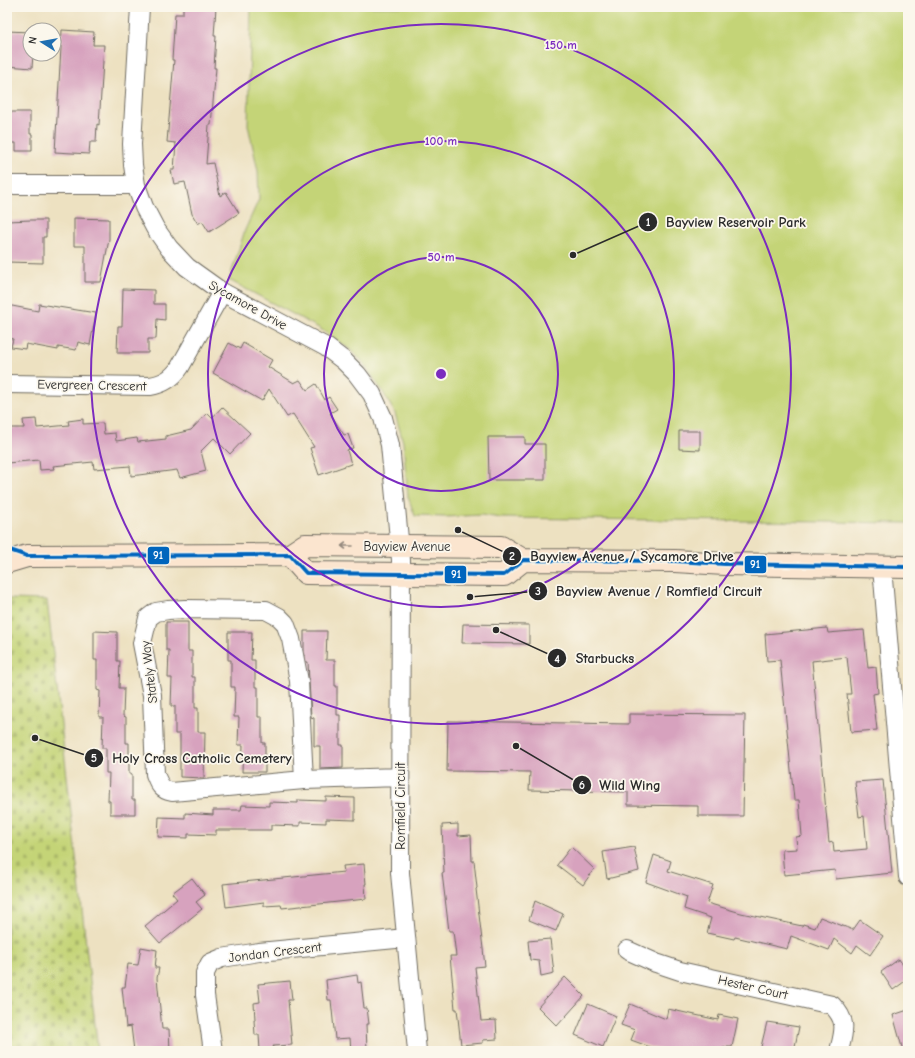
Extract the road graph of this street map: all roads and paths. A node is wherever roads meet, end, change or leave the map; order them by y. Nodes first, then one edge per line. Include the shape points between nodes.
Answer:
1 (137, 7) edge
2 (140, 7) edge
3 (7, 184) edge
4 (136, 185) junction
5 (222, 292) junction
6 (7, 384) edge
7 (7, 549) edge
8 (17, 559) edge
9 (401, 560) junction
10 (882, 567) junction
11 (908, 567) edge
12 (400, 778) junction
13 (304, 780) junction
14 (908, 877) edge
15 (406, 938) junction
16 (627, 950) dead end
17 (213, 1051) edge
18 (417, 1051) edge
19 (839, 1051) edge

1 - 2 street
2 - 4 street, Sycamore Drive via 132,144
3 - 4 street
4 - 5 street, Sycamore Drive via 144,207 169,248 187,266
5 - 6 street, Evergreen Crescent via 180,367 167,381 158,385
5 - 9 street, Sycamore Drive via 326,347 357,374 372,394 383,418 390,445
7 - 8 main road, Bayview Avenue
8 - 9 main road, Bayview Avenue via 290,555 305,545
9 - 10 main road, Bayview Avenue via 501,547 523,560
9 - 12 street, Romfield Circuit
10 - 11 main road, Bayview Avenue
10 - 14 street
12 - 13 street, Stately Way
12 - 15 street, Romfield Circuit via 400,873
13 - 13 street, Stately Way via 299,681 291,639 285,623 266,610 185,609 156,612 148,618 142,643 152,695 155,774 162,788 172,792
15 - 17 street, Jondan Crescent via 259,952 210,962 205,973 205,995
15 - 18 street, Romfield Circuit
16 - 19 street, Hester Court via 680,970 832,1005 842,1017 844,1030

